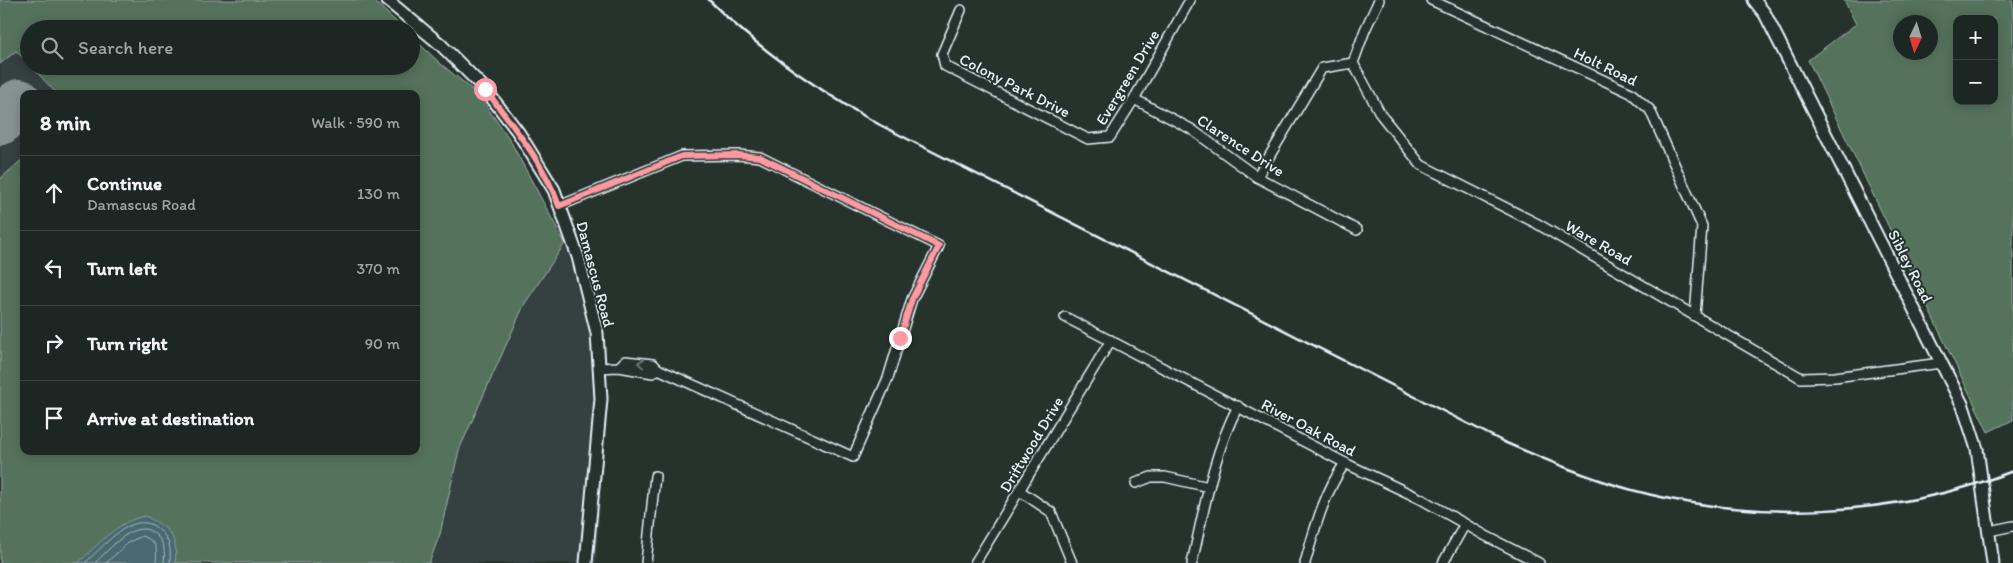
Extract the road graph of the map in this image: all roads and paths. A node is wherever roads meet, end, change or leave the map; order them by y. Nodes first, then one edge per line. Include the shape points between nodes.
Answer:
1 (387, 0) edge
2 (1190, 0) edge
3 (1379, 0) edge
4 (1430, 0) edge
5 (1754, 0) edge
6 (961, 10) dead end
7 (411, 20) edge
8 (420, 27) edge
9 (1353, 63) junction
10 (1134, 99) junction
11 (1100, 139) joint
12 (1258, 177) junction
13 (559, 206) junction
14 (1357, 230) dead end
15 (1695, 316) junction
16 (1065, 317) dead end
17 (1111, 340) junction
18 (1941, 363) junction
19 (599, 368) junction
20 (1238, 406) junction
21 (1345, 463) junction
22 (655, 476) dead end
23 (1136, 483) dead end
24 (1209, 487) junction
25 (1020, 491) junction
26 (1465, 524) junction
27 (2013, 526) edge
28 (1989, 531) junction
29 (586, 563) edge
30 (646, 563) edge
31 (975, 563) edge
32 (1072, 563) edge
33 (1192, 563) edge
34 (1306, 563) edge
35 (1443, 563) edge
36 (1539, 563) edge
37 (1993, 563) edge

1 - 7 street, Damascus Road
2 - 10 street, Evergreen Drive
3 - 9 street
4 - 15 street, Holt Road via 1631,93 1650,110 1702,226
5 - 18 street, Sibley Road via 1765,14
6 - 11 street, Colony Park Drive via 942,54 945,66 1088,139
8 - 13 street, Damascus Road via 485,89 518,132 554,190
9 - 12 street via 1322,68
9 - 15 street, Ware Road via 1381,115 1421,165 1536,223
10 - 11 street, Evergreen Drive via 1110,136
10 - 12 street, Clarence Drive via 1191,129
12 - 14 street, Clarence Drive
13 - 19 street, Damascus Road via 578,258 596,332
13 - 19 street via 682,156 760,157 939,246 912,299 888,378 853,457 658,369 653,373 618,367
15 - 18 street, Ware Road via 1801,378 1835,378
16 - 17 street, River Oak Road
17 - 20 street, River Oak Road
17 - 25 street, Driftwood Drive
18 - 28 street, Sibley Road via 1963,406 1978,449
19 - 29 street, Damascus Road via 601,399
20 - 21 street, River Oak Road
20 - 24 street via 1224,432
21 - 26 street, River Oak Road via 1421,498
21 - 34 street via 1333,480
22 - 30 street
23 - 24 street via 1151,477 1165,477
24 - 33 street
25 - 31 street, Driftwood Drive
25 - 32 street via 1050,512
26 - 35 street
26 - 36 street, River Oak Road
27 - 28 street
28 - 37 street, Sibley Road

